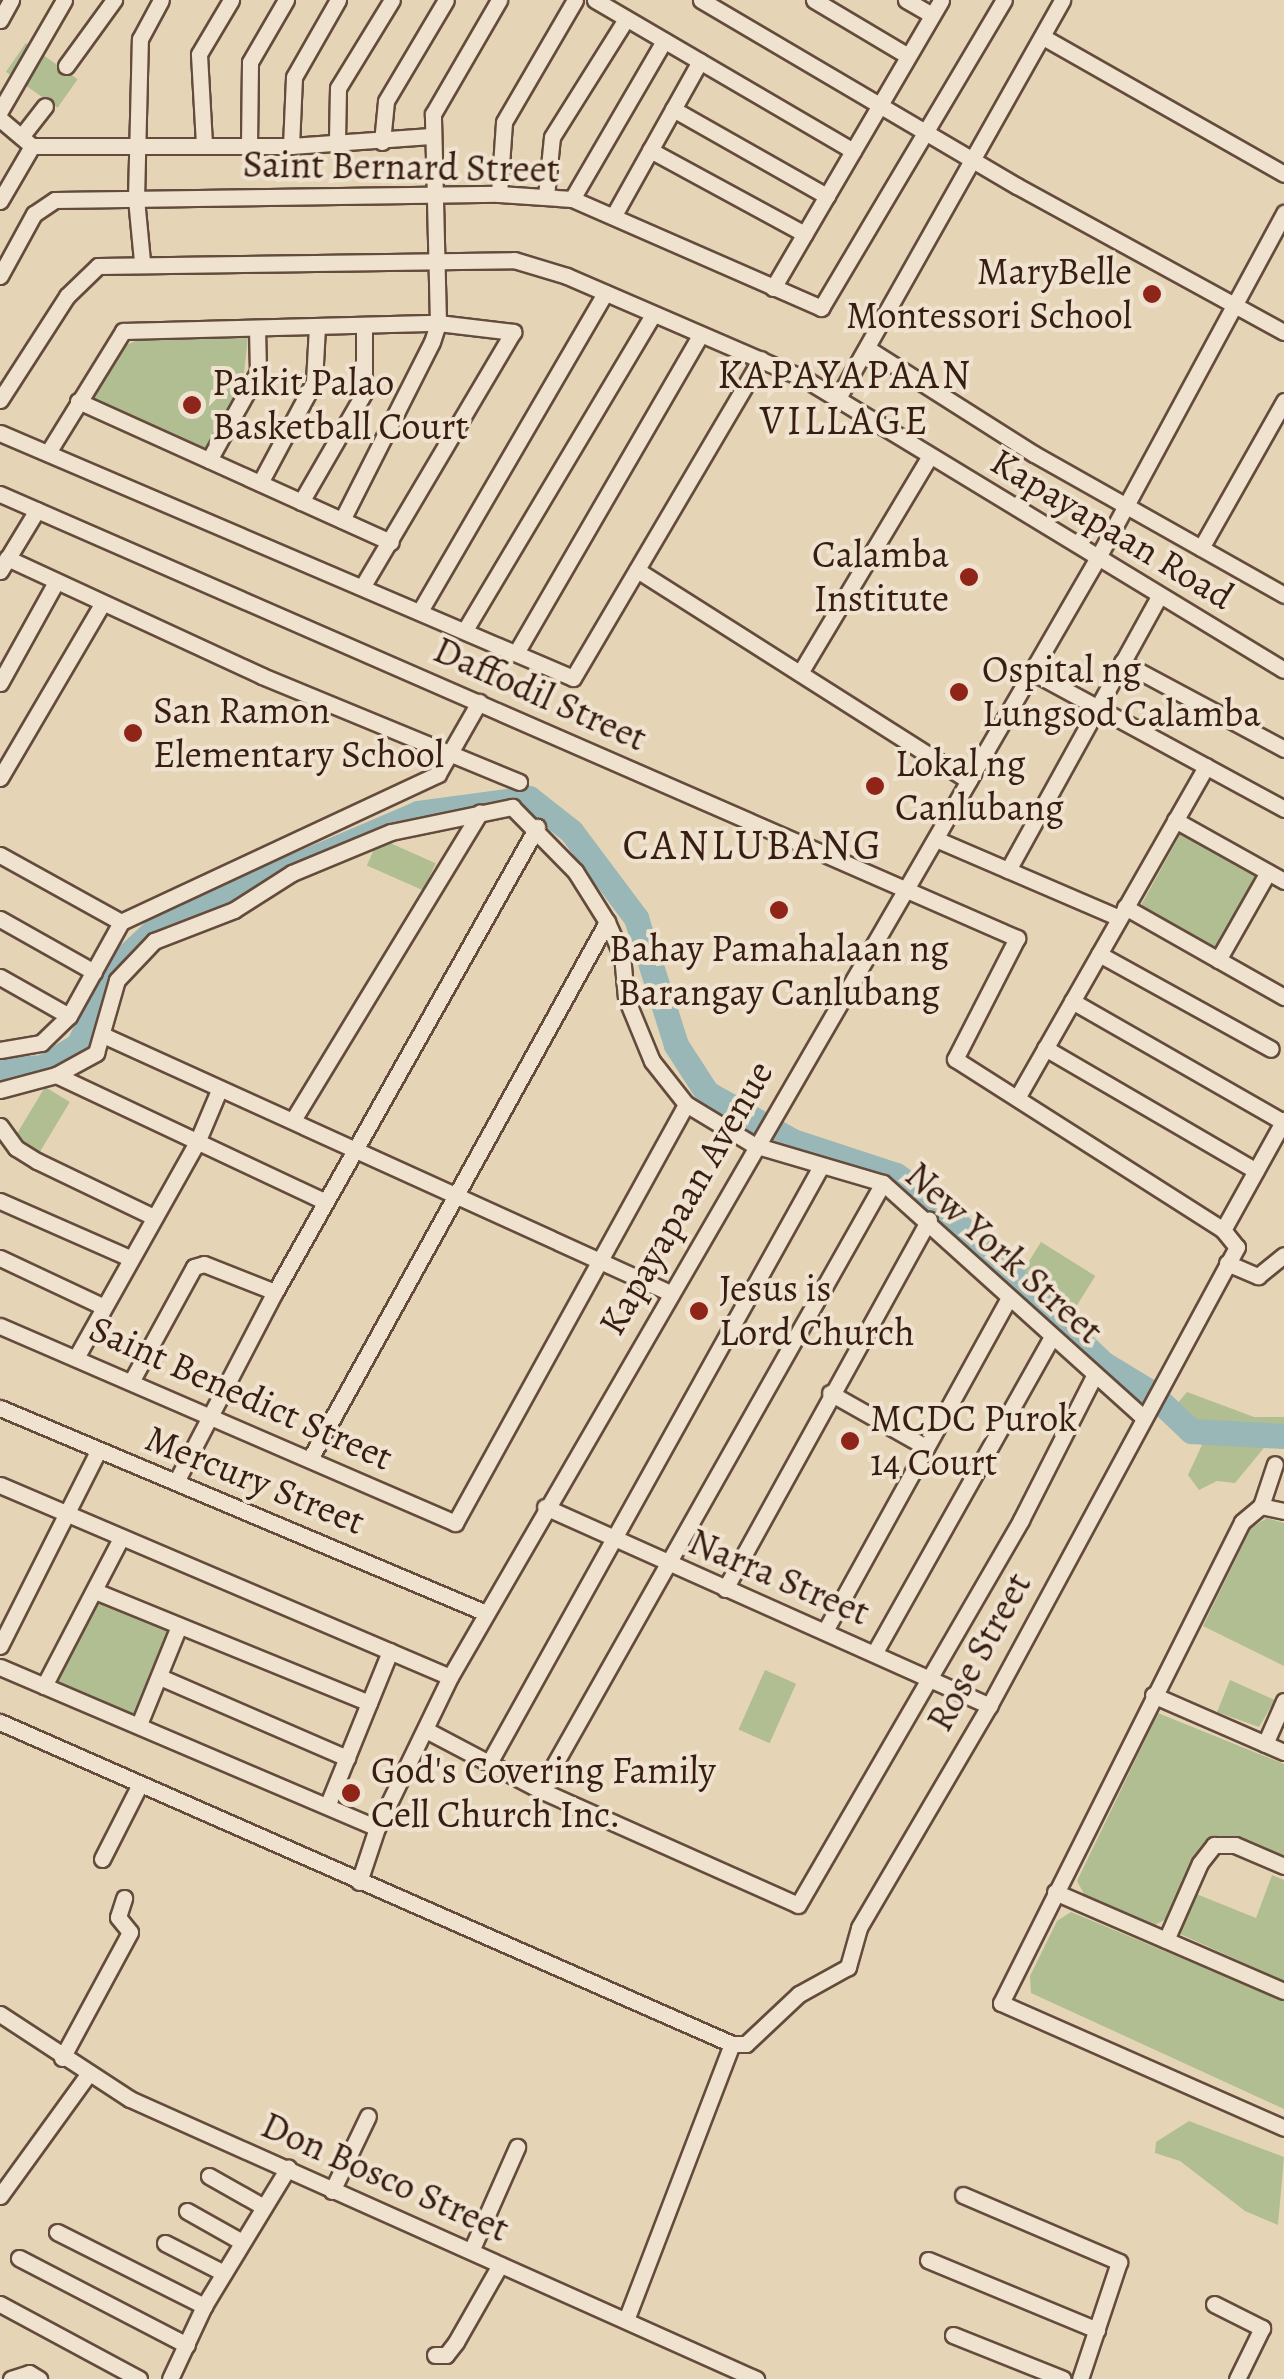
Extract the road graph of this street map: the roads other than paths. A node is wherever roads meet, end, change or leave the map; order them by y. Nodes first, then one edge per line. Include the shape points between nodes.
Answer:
1 (11, 0) edge
2 (64, 0) edge
3 (114, 0) edge
4 (162, 0) edge
5 (231, 0) edge
6 (286, 0) edge
7 (338, 0) edge
8 (392, 0) edge
9 (446, 0) edge
10 (499, 0) edge
11 (575, 0) edge
12 (595, 0) edge
13 (701, 0) edge
14 (814, 0) edge
15 (906, 0) edge
16 (941, 0) edge
17 (1004, 0) edge
18 (1062, 0) edge
19 (932, 16) junction
20 (626, 19) junction
21 (0, 20) edge
22 (1043, 37) junction
23 (664, 41) junction
24 (908, 56) junction
25 (700, 62) junction
26 (66, 66) dead end
27 (881, 104) junction
28 (45, 106) dead end
29 (673, 109) junction
30 (0, 111) edge
31 (0, 119) edge
32 (928, 132) junction
33 (431, 136) junction
34 (28, 140) junction
35 (336, 140) junction
36 (382, 142) junction
37 (204, 144) junction
38 (138, 145) junction
39 (248, 146) junction
40 (290, 146) junction
41 (650, 150) junction
42 (853, 151) junction
43 (972, 158) junction
44 (1284, 174) edge
45 (498, 194) junction
46 (546, 196) junction
47 (827, 196) junction
48 (136, 198) junction
49 (432, 198) junction
50 (572, 200) junction
51 (0, 201) edge
52 (1284, 213) edge
53 (614, 215) junction
54 (805, 234) junction
55 (432, 259) junction
56 (142, 261) junction
57 (0, 276) edge
58 (773, 288) junction
59 (605, 293) junction
60 (1235, 304) junction
61 (652, 315) junction
62 (438, 323) junction
63 (364, 326) junction
64 (317, 327) junction
65 (257, 328) junction
66 (1284, 332) edge
67 (700, 334) junction
68 (867, 348) junction
69 (761, 359) junction
70 (838, 398) junction
71 (0, 400) edge
72 (78, 401) junction
73 (1284, 401) edge
74 (0, 433) edge
75 (49, 451) junction
76 (930, 456) junction
77 (209, 460) junction
78 (260, 483) junction
79 (0, 494) edge
80 (301, 502) junction
81 (1128, 505) junction
82 (37, 510) junction
83 (342, 520) junction
84 (391, 542) junction
85 (1202, 548) junction
86 (1096, 562) junction
87 (4, 565) edge
88 (637, 570) junction
89 (56, 582) junction
90 (364, 584) junction
91 (1284, 595) edge
92 (1158, 598) junction
93 (102, 604) junction
94 (420, 611) junction
95 (465, 630) junction
96 (516, 653) junction
97 (1122, 662) junction
98 (1284, 670) edge
99 (800, 672) junction
100 (1032, 672) junction
101 (0, 683) edge
102 (479, 702) junction
103 (1098, 706) junction
104 (1284, 748) edge
105 (451, 752) junction
106 (1206, 766) junction
107 (0, 778) edge
108 (969, 781) junction
109 (519, 782) dead end
110 (1284, 809) edge
111 (480, 812) junction
112 (1175, 820) junction
113 (537, 827) junction
114 (936, 839) junction
115 (0, 855) edge
116 (1008, 870) junction
117 (1268, 872) junction
118 (1284, 882) edge
119 (907, 890) junction
120 (1122, 913) junction
121 (0, 919) edge
122 (121, 922) junction
123 (607, 922) junction
124 (1099, 954) junction
125 (1218, 960) junction
126 (94, 972) junction
127 (0, 977) edge
128 (1284, 997) edge
129 (1072, 1001) junction
130 (69, 1016) junction
131 (0, 1036) edge
132 (105, 1036) junction
133 (1045, 1048) junction
134 (24, 1049) junction
135 (1271, 1049) dead end
136 (0, 1050) edge
137 (56, 1076) junction
138 (220, 1088) junction
139 (8, 1089) edge
140 (1016, 1098) junction
141 (686, 1104) junction
142 (292, 1120) junction
143 (1283, 1121) edge
144 (0, 1126) edge
145 (760, 1134) junction
146 (198, 1140) junction
147 (353, 1151) junction
148 (820, 1168) junction
149 (1256, 1171) junction
150 (883, 1183) junction
151 (455, 1198) junction
152 (0, 1201) edge
153 (326, 1202) junction
154 (154, 1217) junction
155 (930, 1220) junction
156 (1223, 1230) junction
157 (1284, 1255) edge
158 (0, 1258) edge
159 (130, 1258) junction
160 (601, 1263) junction
161 (1227, 1264) junction
162 (275, 1292) junction
163 (668, 1292) junction
164 (1008, 1300) junction
165 (102, 1306) junction
166 (0, 1326) edge
167 (1050, 1340) junction
168 (77, 1356) junction
169 (1093, 1378) junction
170 (131, 1382) junction
171 (830, 1393) junction
172 (0, 1408) edge
173 (1146, 1410) junction
174 (208, 1414) junction
175 (924, 1446) junction
176 (98, 1451) junction
177 (310, 1459) junction
178 (1275, 1464) dead end
179 (177, 1480) junction
180 (2, 1491) edge
181 (1261, 1506) junction
182 (545, 1507) junction
183 (1284, 1511) edge
184 (70, 1514) junction
185 (121, 1538) junction
186 (613, 1540) junction
187 (668, 1565) junction
188 (725, 1589) junction
189 (95, 1591) junction
190 (486, 1613) junction
191 (179, 1626) junction
192 (825, 1632) junction
193 (0, 1646) edge
194 (390, 1651) junction
195 (875, 1652) junction
196 (0, 1667) edge
197 (928, 1676) junction
198 (160, 1677) junction
199 (450, 1678) junction
200 (44, 1686) junction
201 (1152, 1695) junction
202 (1284, 1701) edge
203 (369, 1703) junction
204 (989, 1706) junction
205 (0, 1722) edge
206 (140, 1722) junction
207 (426, 1730) junction
208 (1265, 1744) junction
209 (1284, 1752) edge
210 (347, 1758) junction
211 (488, 1763) junction
212 (140, 1784) junction
213 (540, 1790) junction
214 (328, 1804) junction
215 (376, 1828) junction
216 (102, 1859) dead end
217 (1284, 1866) edge
218 (359, 1882) junction
219 (1055, 1892) junction
220 (124, 1898) dead end
221 (1166, 1940) junction
222 (1284, 1991) edge
223 (0, 2014) edge
224 (732, 2044) junction
225 (62, 2058) junction
226 (88, 2076) junction
227 (368, 2116) dead end
228 (1284, 2128) edge
229 (518, 2148) dead end
230 (288, 2168) junction
231 (209, 2176) dead end
232 (332, 2192) junction
233 (963, 2195) dead end
234 (0, 2196) edge
235 (264, 2207) junction
236 (187, 2211) dead end
237 (57, 2232) dead end
238 (242, 2242) junction
239 (165, 2243) dead end
240 (471, 2251) junction
241 (19, 2258) dead end
242 (928, 2260) dead end
243 (500, 2265) junction
244 (224, 2273) junction
245 (0, 2304) edge
246 (1214, 2304) dead end
247 (204, 2306) junction
248 (626, 2320) junction
249 (1097, 2330) junction
250 (953, 2335) dead end
251 (186, 2345) junction
252 (435, 2355) dead end
253 (11, 2379) edge
254 (39, 2379) edge
255 (139, 2379) edge
256 (170, 2379) edge
257 (756, 2379) edge
258 (1063, 2379) edge
259 (1080, 2379) edge
260 (1236, 2379) edge

1 - 21 street
2 - 30 street
3 - 26 street
4 - 38 street via 140,38
5 - 37 street via 199,54
6 - 39 street via 250,62
7 - 40 street via 294,77
8 - 35 street via 338,88
9 - 36 street via 386,101
10 - 33 street via 433,114
11 - 45 street via 504,122
12 - 20 street
13 - 27 street
14 - 24 street
15 - 19 street
16 - 19 street
17 - 32 street
18 - 22 street
19 - 24 street
20 - 23 street
20 - 46 street via 552,137
22 - 43 street
22 - 44 street
23 - 25 street
23 - 50 street
24 - 27 street
25 - 29 street
25 - 42 street
27 - 32 street
27 - 42 street
28 - 34 street
29 - 41 street
29 - 47 street
31 - 34 street
32 - 43 street
32 - 58 street, Saint Bernard Street via 821,308
33 - 36 street
33 - 49 street
34 - 38 street
34 - 51 street
35 - 36 street
35 - 40 street
37 - 38 street
37 - 39 street
38 - 48 street
39 - 40 street
41 - 53 street
41 - 54 street
42 - 47 street
43 - 60 street
43 - 68 street
45 - 46 street, Saint Bernard Street
45 - 49 street, Saint Bernard Street
46 - 50 street, Saint Bernard Street
47 - 54 street
48 - 49 street, Saint Bernard Street
48 - 56 street
48 - 57 street, Saint Bernard Street via 46,202
49 - 55 street
50 - 53 street, Saint Bernard Street
52 - 60 street, Kapayapaan Avenue
53 - 58 street, Saint Bernard Street
54 - 58 street
55 - 56 street, Kapayapaan Road
55 - 59 street, Kapayapaan Road via 528,264
55 - 62 street
56 - 71 street, Kapayapaan Road via 98,266 82,278
59 - 61 street, Kapayapaan Road
59 - 94 street
60 - 66 street
60 - 81 street, Kapayapaan Avenue
61 - 67 street, Kapayapaan Road
61 - 95 street
62 - 63 street
62 - 83 street
62 - 84 street via 513,332
63 - 64 street
63 - 80 street via 364,394
64 - 65 street
64 - 78 street via 314,382
65 - 72 street via 123,331
65 - 77 street via 258,372
67 - 69 street, Kapayapaan Road
67 - 96 street
68 - 70 street
68 - 81 street
69 - 70 street, Kapayapaan Road
69 - 88 street
70 - 76 street, Kapayapaan Road
72 - 75 street
72 - 77 street
73 - 85 street
74 - 75 street
75 - 90 street
76 - 86 street, Kapayapaan Road
76 - 99 street
77 - 78 street
78 - 80 street
79 - 82 street, Daffodil Street
80 - 83 street
81 - 85 street
81 - 86 street, Kapayapaan Avenue
82 - 87 street
82 - 102 street, Daffodil Street
83 - 84 street
84 - 90 street
85 - 91 street
86 - 92 street, Kapayapaan Road
86 - 100 street, Kapayapaan Avenue
87 - 89 street
88 - 96 street via 574,678
88 - 99 street
89 - 93 street
89 - 101 street
90 - 94 street
92 - 97 street
92 - 98 street, Kapayapaan Road
93 - 105 street
93 - 107 street
94 - 95 street
95 - 96 street
97 - 103 street
97 - 104 street
99 - 108 street
100 - 103 street
100 - 108 street, Kapayapaan Avenue
102 - 105 street
102 - 119 street, Daffodil Street
103 - 106 street
103 - 116 street
105 - 109 street
105 - 122 street via 438,774
106 - 110 street
106 - 112 street
108 - 114 street, Kapayapaan Avenue
111 - 113 street via 512,807
111 - 132 street via 422,822 336,853 234,910 154,941 117,980
111 - 142 street
112 - 117 street
112 - 120 street
113 - 123 street, New York Street
113 - 147 street
114 - 116 street
114 - 119 street, Kapayapaan Avenue
115 - 122 street
116 - 120 street
117 - 118 street
117 - 125 street
119 - 140 street, Daffodil Street via 1017,938 955,1059
119 - 145 street, Kapayapaan Avenue
120 - 124 street
120 - 125 street
121 - 126 street
122 - 126 street
123 - 141 street, New York Street via 622,955 626,998 652,1061
123 - 151 street
124 - 129 street
124 - 135 street
125 - 128 street
126 - 130 street
127 - 130 street
129 - 133 street
129 - 143 street
130 - 134 street via 41,1043
131 - 134 street
132 - 137 street via 96,1054
132 - 138 street
133 - 140 street
133 - 149 street
134 - 136 street
137 - 139 street
137 - 146 street
138 - 142 street
138 - 146 street
140 - 156 street
141 - 145 street, New York Street
141 - 160 street
142 - 147 street
143 - 149 street
144 - 154 street via 36,1161
145 - 148 street, New York Street
145 - 163 street, Kapayapaan Avenue
146 - 153 street
146 - 154 street
147 - 151 street
147 - 153 street
148 - 150 street, New York Street
148 - 186 street
149 - 156 street
150 - 155 street, New York Street
150 - 187 street
151 - 160 street
151 - 177 street
152 - 159 street
153 - 162 street
154 - 159 street
155 - 164 street, New York Street
155 - 171 street
156 - 161 street via 1236,1244
157 - 161 street via 1253,1277
158 - 165 street
159 - 165 street
160 - 163 street
160 - 177 street, Saint Benedict Street via 456,1523
161 - 173 street, Rose Street
162 - 170 street via 204,1264 194,1267
162 - 174 street
163 - 182 street, Kapayapaan Avenue
164 - 167 street, New York Street
164 - 175 street
165 - 168 street
166 - 168 street, Saint Benedict Street
167 - 169 street, New York Street
167 - 195 street
168 - 170 street, Saint Benedict Street
169 - 173 street, New York Street
169 - 197 street
170 - 174 street, Saint Benedict Street
171 - 175 street
171 - 188 street
172 - 176 street, Mercury Street
173 - 204 street, Rose Street
174 - 177 street, Saint Benedict Street
174 - 179 street
175 - 192 street
176 - 179 street, Mercury Street
176 - 184 street
178 - 181 street
179 - 190 street, Mercury Street
180 - 184 street
181 - 183 street
181 - 201 street via 1242,1522
182 - 186 street, Narra Street
182 - 190 street, Kapayapaan Avenue
184 - 185 street
184 - 193 street
185 - 189 street
185 - 194 street
186 - 187 street, Narra Street
186 - 211 street
187 - 188 street, Narra Street
187 - 213 street
188 - 192 street, Narra Street
189 - 191 street
189 - 200 street
190 - 199 street, Kapayapaan Avenue
191 - 198 street
191 - 203 street
192 - 195 street, Narra Street
194 - 199 street
194 - 203 street
195 - 197 street, Narra Street
196 - 200 street
197 - 204 street, Narra Street
197 - 213 street via 798,1905
198 - 206 street
198 - 210 street
199 - 207 street, Kapayapaan Avenue
200 - 206 street
201 - 208 street
201 - 219 street
202 - 208 street
203 - 210 street
204 - 224 street, Rose Street via 858,1928 848,1967 799,1994 746,2044
205 - 212 street
206 - 214 street
207 - 211 street
207 - 215 street, Kapayapaan Avenue
208 - 209 street
210 - 214 street
211 - 213 street
212 - 216 street
212 - 218 street
214 - 215 street
215 - 218 street, Kapayapaan Avenue
217 - 221 street via 1236,1845 1214,1846
218 - 224 street
219 - 221 street
219 - 228 street via 1001,2003
220 - 225 street via 118,1917 130,1932
221 - 222 street
223 - 225 street, Don Bosco Street
224 - 248 street
225 - 226 street, Don Bosco Street
226 - 230 street, Don Bosco Street
226 - 234 street
227 - 232 street
229 - 240 street
230 - 232 street, Don Bosco Street
230 - 235 street
231 - 235 street
232 - 240 street, Don Bosco Street
233 - 249 street via 1112,2254 1121,2271
235 - 238 street
236 - 238 street
237 - 247 street
238 - 244 street
239 - 244 street
240 - 243 street, Don Bosco Street
241 - 251 street
242 - 249 street
243 - 248 street, Don Bosco Street
243 - 252 street via 456,2342 446,2355
244 - 247 street
245 - 255 street
246 - 260 street via 1262,2328
247 - 251 street
248 - 257 street, Don Bosco Street
249 - 259 street
250 - 258 street
251 - 256 street
253 - 254 street via 29,2373

